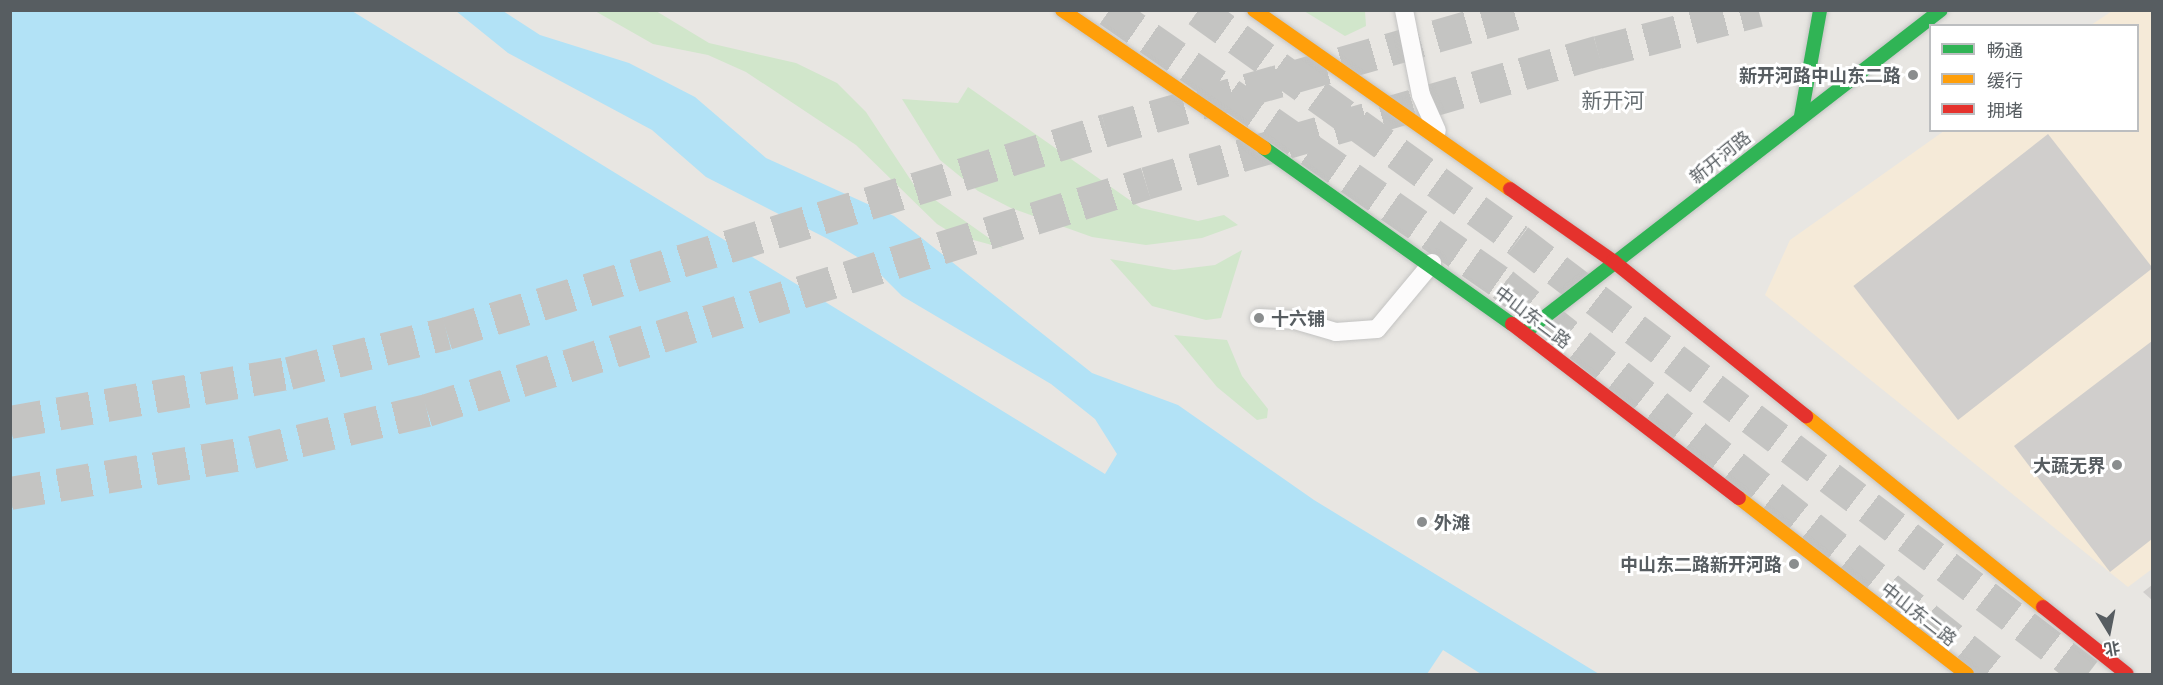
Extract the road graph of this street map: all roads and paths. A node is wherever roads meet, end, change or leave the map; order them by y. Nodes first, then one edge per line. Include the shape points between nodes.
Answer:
1 (1062, 10) edge
2 (1254, 10) edge
3 (1404, 10) edge
4 (1820, 10) edge
5 (1941, 10) edge
6 (1801, 116) junction
7 (1446, 148) junction
8 (1612, 261) junction
9 (1432, 263) junction
10 (1259, 318) dead end
11 (1524, 333) junction
12 (1967, 675) edge
13 (2127, 675) edge

1 - 9 main road, 中山东二路
2 - 7 main road
3 - 7 lane via 1421,95
4 - 6 main road
5 - 6 main road, 新开河路
6 - 8 main road, 新开河路
7 - 8 main road
8 - 11 main road, 新开河路
8 - 13 main road
9 - 10 lane via 1377,329 1336,332 1295,320
9 - 11 main road, 中山东二路
11 - 12 main road, 中山东二路

